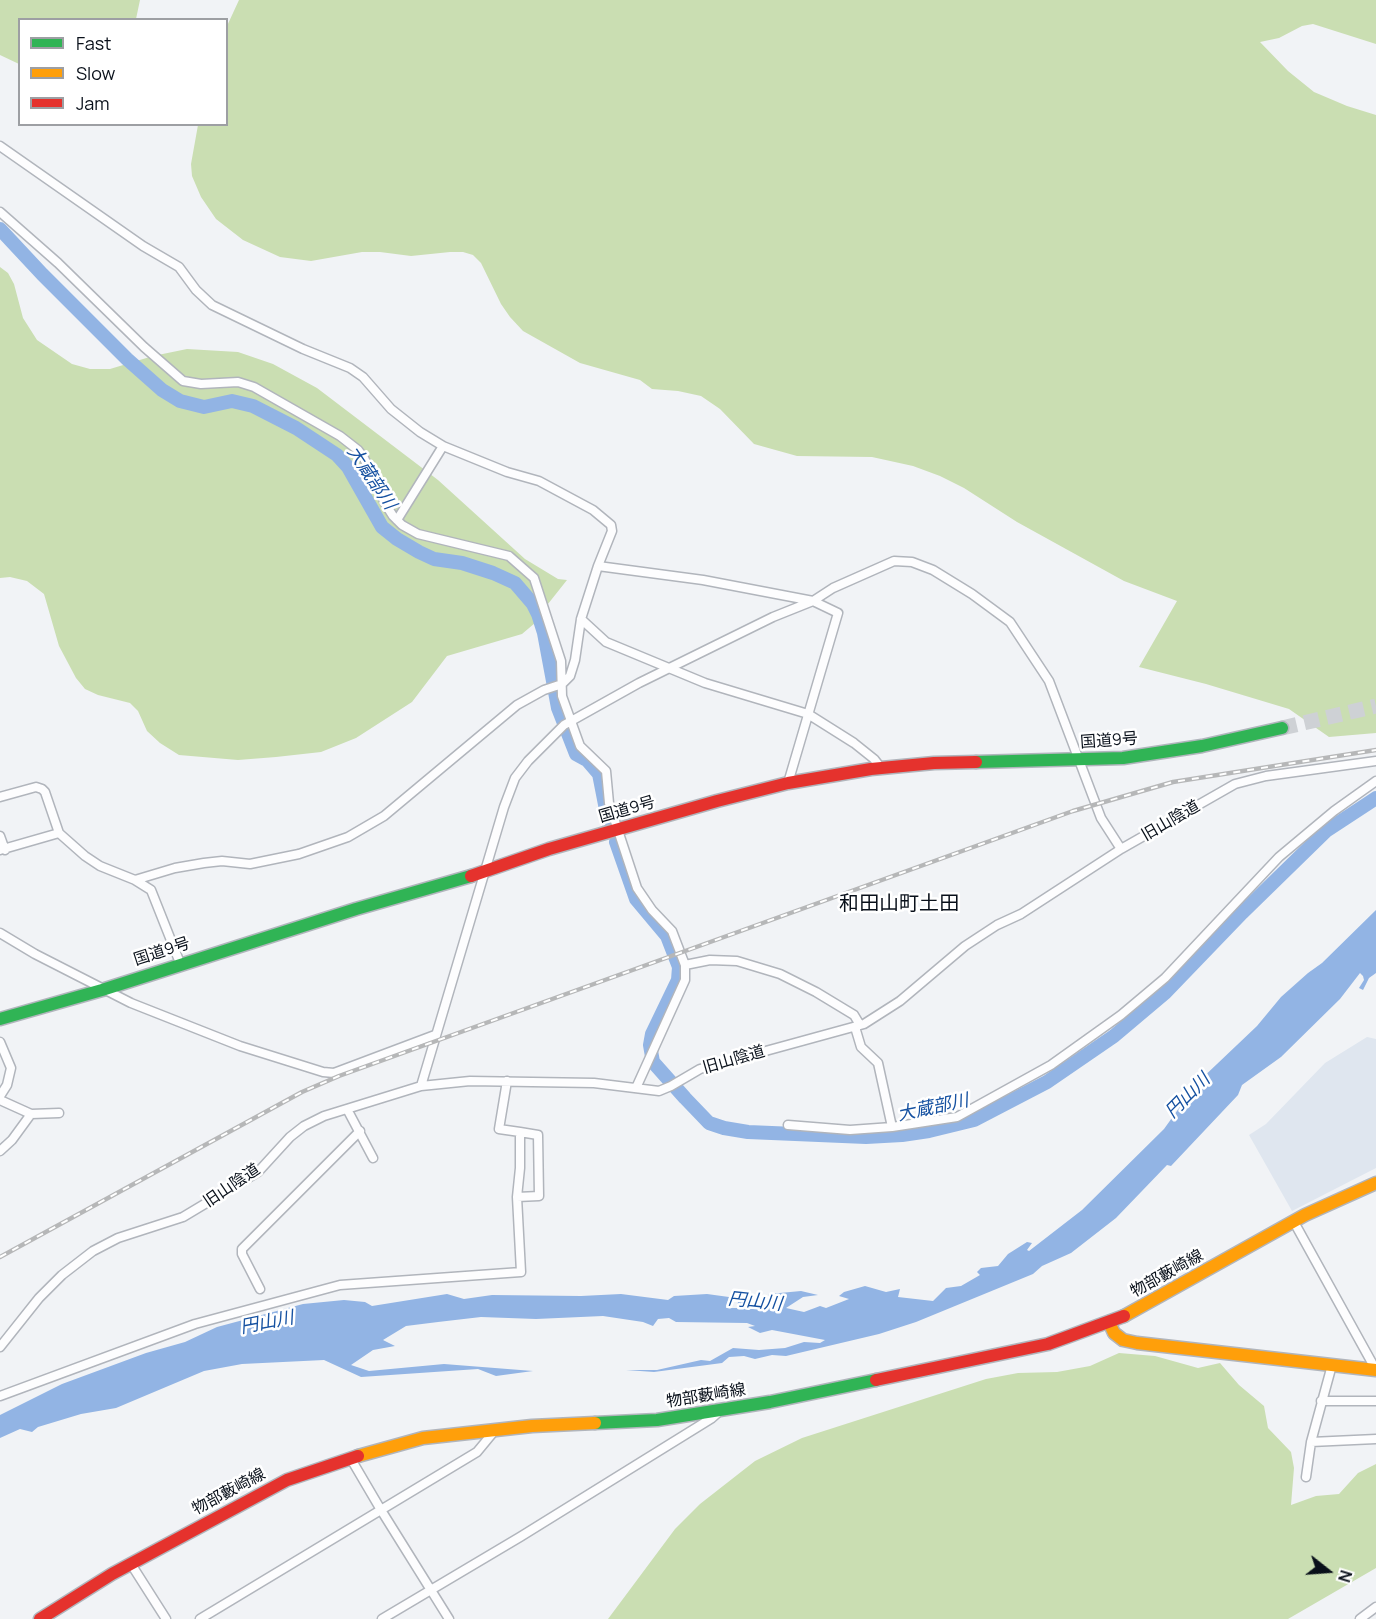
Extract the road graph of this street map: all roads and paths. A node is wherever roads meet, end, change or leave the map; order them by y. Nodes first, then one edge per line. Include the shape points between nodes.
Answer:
1 (0, 146) edge
2 (0, 212) edge
3 (442, 446) junction
4 (397, 520) junction
5 (598, 566) junction
6 (813, 601) junction
7 (581, 619) junction
8 (670, 668) junction
9 (562, 684) junction
10 (808, 714) junction
11 (570, 721) junction
12 (1282, 728) tunnel mouth
13 (1080, 760) junction
14 (1376, 761) edge
15 (881, 768) junction
16 (1376, 781) edge
17 (788, 783) junction
18 (0, 797) edge
19 (617, 831) junction
20 (59, 834) junction
21 (0, 836) edge
22 (1121, 849) junction
23 (2, 850) edge
24 (486, 872) junction
25 (135, 880) junction
26 (0, 933) edge
27 (180, 963) junction
28 (685, 965) junction
29 (102, 990) junction
30 (0, 1019) edge
31 (858, 1026) junction
32 (435, 1035) junction
33 (0, 1042) edge
34 (507, 1081) junction
35 (421, 1086) junction
36 (636, 1088) junction
37 (0, 1098) edge
38 (347, 1109) junction
39 (60, 1113) dead end
40 (31, 1114) junction
41 (788, 1125) dead end
42 (892, 1127) junction
43 (360, 1131) junction
44 (520, 1132) junction
45 (0, 1151) edge
46 (373, 1158) dead end
47 (1376, 1183) edge
48 (517, 1197) junction
49 (1294, 1222) junction
50 (260, 1289) dead end
51 (1109, 1322) junction
52 (0, 1347) edge
53 (1332, 1365) junction
54 (1376, 1370) edge
55 (0, 1396) edge
56 (1321, 1401) junction
57 (1376, 1401) edge
58 (721, 1410) junction
59 (496, 1429) junction
60 (1376, 1439) edge
61 (1311, 1442) junction
62 (351, 1459) junction
63 (1306, 1477) dead end
64 (381, 1510) junction
65 (131, 1564) junction
66 (431, 1590) junction
67 (1376, 1607) edge
68 (40, 1619) edge
69 (166, 1619) edge
70 (200, 1619) edge
71 (382, 1619) edge
72 (449, 1619) edge
73 (1360, 1619) edge

1 - 3 street via 179,267 212,305 350,368 406,423
2 - 4 street via 183,381 238,382 254,387 349,443 364,458
3 - 4 street
3 - 5 street via 539,481 593,510 611,525 612,531
4 - 9 street via 418,534 509,556 522,566 534,578 547,612 561,661
5 - 6 street via 703,580
5 - 7 street
6 - 8 street via 773,616
6 - 10 street via 838,613
6 - 13 street via 894,561 912,562 933,570 1010,622 1049,681
7 - 8 street via 606,642
7 - 9 street via 575,660 570,676
8 - 10 street via 705,683
8 - 11 street
9 - 11 street
9 - 25 street via 517,705 384,816 348,837 267,861 204,863
10 - 15 street via 854,743
10 - 17 street
11 - 19 street via 580,746 606,771
11 - 24 street via 515,778
12 - 13 main road, 国道9号 via 1202,746
13 - 15 main road, 国道9号
13 - 22 street via 1101,818
14 - 22 street, 旧山陰道 via 1266,776 1236,784
15 - 17 main road, 国道9号
16 - 42 street via 1279,857 1165,978 1121,1015 1051,1065 957,1117
17 - 19 main road, 国道9号
18 - 20 street via 36,787 42,789
19 - 24 main road, 国道9号 via 549,849
19 - 28 street via 637,888 672,931
20 - 23 street
20 - 25 street via 100,866
21 - 23 street
22 - 31 street, 旧山陰道 via 1021,914 996,925 900,1001
24 - 27 main road, 国道9号
24 - 32 street
25 - 27 street via 151,890
26 - 29 street
27 - 29 main road, 国道9号
28 - 31 street via 710,960 737,961 780,974 854,1015
28 - 36 street via 685,980
29 - 30 main road, 国道9号
29 - 32 street via 240,1046 323,1072 334,1073
31 - 36 street, 旧山陰道 via 700,1069 659,1091
31 - 42 street via 861,1047 878,1063
32 - 35 street
33 - 37 street via 10,1068
34 - 35 street, 旧山陰道 via 470,1080
34 - 36 street, 旧山陰道
34 - 44 street via 499,1129
35 - 38 street, 旧山陰道
37 - 40 street
38 - 43 street
38 - 52 street, 旧山陰道 via 303,1126 258,1172 183,1218 118,1238 93,1251 47,1290
39 - 40 street
40 - 45 street
41 - 42 street via 850,1130
43 - 46 street
43 - 50 street via 242,1249
44 - 48 street
44 - 48 street via 538,1135 539,1196
47 - 49 main road, 物部藪崎線
48 - 55 street via 521,1272 340,1285 195,1324
49 - 51 main road, 物部藪崎線
49 - 54 street
51 - 53 main road via 1123,1340
51 - 58 main road, 物部藪崎線 via 1048,1344
53 - 54 main road
53 - 56 street
56 - 57 street
56 - 61 street
58 - 59 main road, 物部藪崎線 via 657,1420
58 - 66 street
59 - 62 main road, 物部藪崎線 via 423,1438
59 - 64 street via 477,1452
60 - 61 street
61 - 63 street
62 - 64 street
62 - 65 main road, 物部藪崎線 via 287,1480
64 - 66 street
64 - 70 street
65 - 68 main road, 物部藪崎線
65 - 69 street
66 - 71 street
66 - 72 street
67 - 73 street

